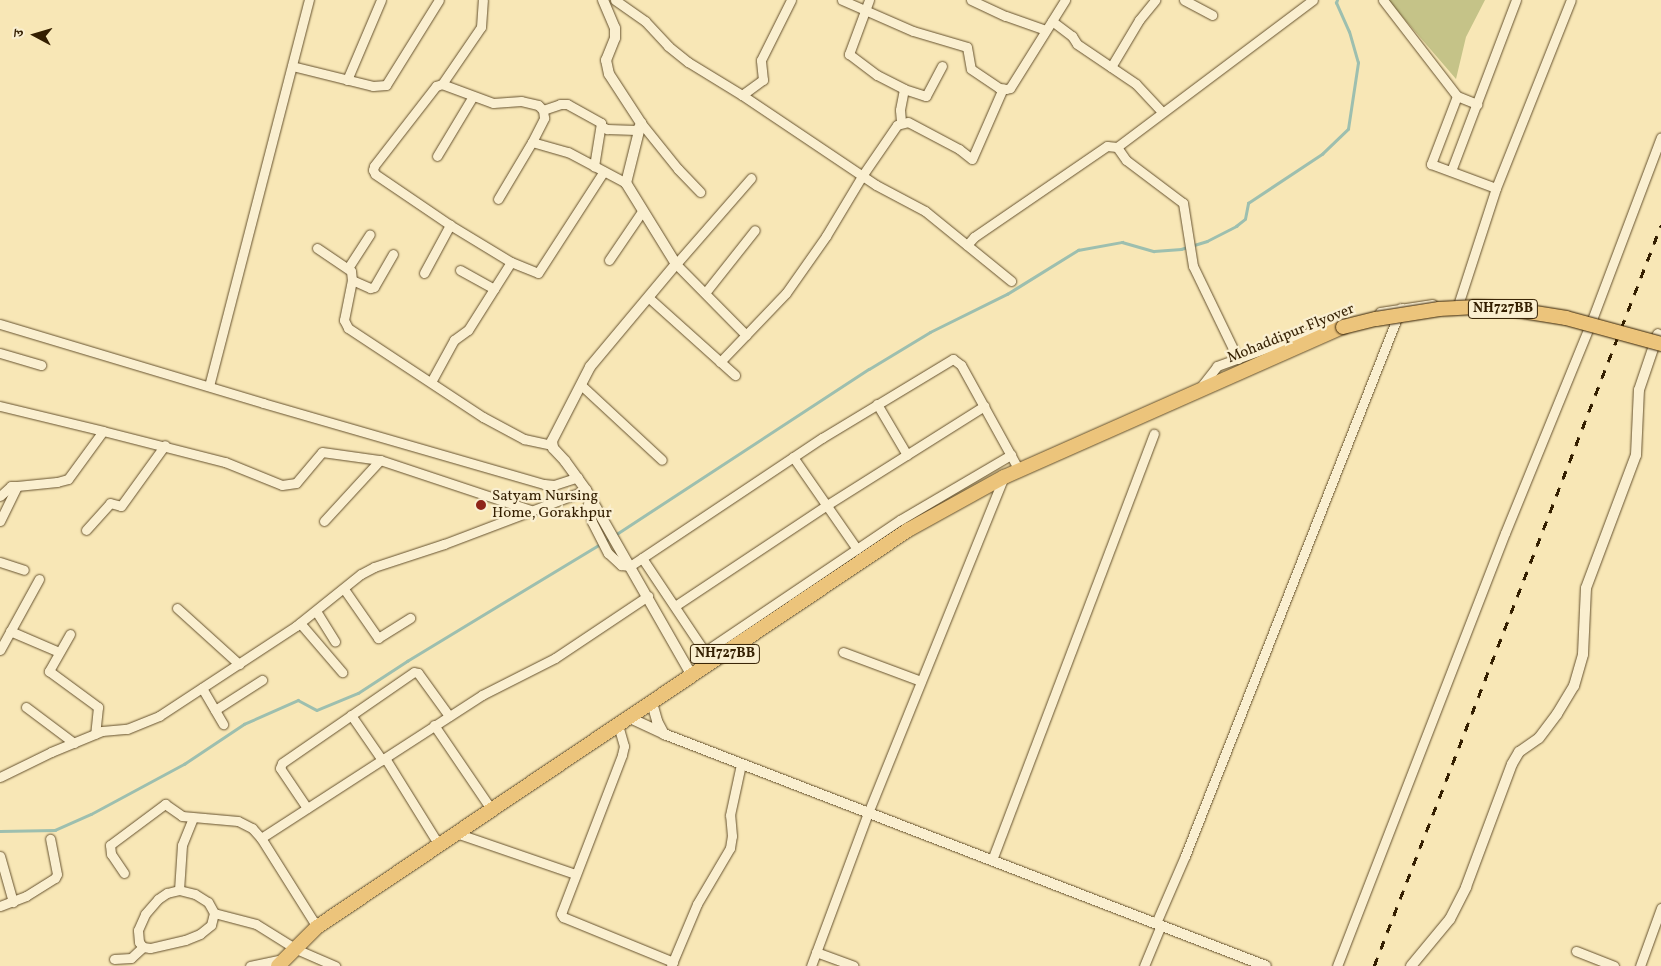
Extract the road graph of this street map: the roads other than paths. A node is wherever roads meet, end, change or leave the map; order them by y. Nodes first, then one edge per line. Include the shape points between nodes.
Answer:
1 (309, 0) edge
2 (381, 0) edge
3 (439, 0) edge
4 (483, 0) edge
5 (603, 0) edge
6 (615, 0) edge
7 (792, 0) edge
8 (842, 0) edge
9 (869, 0) edge
10 (972, 0) edge
11 (1065, 0) edge
12 (1155, 0) edge
13 (1184, 0) edge
14 (1313, 0) edge
15 (1384, 0) edge
16 (1516, 0) edge
17 (1571, 0) edge
18 (864, 10) junction
19 (1212, 15) dead end
20 (1052, 21) junction
21 (1046, 30) junction
22 (292, 66) junction
23 (942, 66) dead end
24 (1111, 67) junction
25 (347, 80) junction
26 (442, 84) junction
27 (1003, 88) junction
28 (904, 89) junction
29 (742, 95) junction
30 (473, 96) junction
31 (1457, 96) junction
32 (1477, 104) junction
33 (544, 110) junction
34 (1162, 112) junction
35 (901, 122) junction
36 (642, 123) junction
37 (601, 126) junction
38 (1661, 137) edge
39 (532, 142) junction
40 (1117, 147) junction
41 (437, 156) dead end
42 (594, 166) junction
43 (604, 171) junction
44 (1451, 171) junction
45 (862, 176) junction
46 (751, 178) dead end
47 (626, 183) junction
48 (1496, 188) junction
49 (700, 192) dead end
50 (498, 199) dead end
51 (643, 210) junction
52 (450, 225) junction
53 (756, 230) dead end
54 (370, 234) dead end
55 (967, 245) junction
56 (317, 248) dead end
57 (393, 254) dead end
58 (609, 260) dead end
59 (511, 262) junction
60 (676, 264) junction
61 (348, 268) junction
62 (460, 270) dead end
63 (424, 273) dead end
64 (352, 280) junction
65 (1011, 281) dead end
66 (494, 289) junction
67 (705, 293) junction
68 (648, 297) junction
69 (1459, 302) junction
70 (1401, 308) junction
71 (1592, 320) junction
72 (0, 324) edge
73 (746, 335) junction
74 (1659, 341) edge
75 (0, 354) edge
76 (1238, 359) junction
77 (720, 362) junction
78 (41, 365) dead end
79 (735, 375) dead end
80 (431, 382) junction
81 (581, 385) junction
82 (209, 386) junction
83 (1200, 388) junction
84 (877, 404) junction
85 (0, 406) edge
86 (984, 406) junction
87 (103, 431) junction
88 (1154, 434) dead end
89 (165, 445) junction
90 (552, 445) junction
91 (907, 455) junction
92 (1011, 455) junction
93 (793, 457) junction
94 (380, 460) junction
95 (662, 460) dead end
96 (1019, 470) junction
97 (1004, 476) junction
98 (578, 477) junction
99 (17, 486) junction
100 (588, 493) junction
101 (0, 496) edge
102 (827, 505) junction
103 (530, 510) junction
104 (0, 521) edge
105 (324, 521) dead end
106 (86, 530) dead end
107 (857, 549) junction
108 (642, 558) junction
109 (0, 562) edge
110 (630, 566) junction
111 (24, 570) dead end
112 (39, 579) dead end
113 (344, 589) junction
114 (648, 596) junction
115 (675, 606) junction
116 (783, 606) junction
117 (177, 608) dead end
118 (316, 611) junction
119 (410, 618) dead end
120 (300, 623) junction
121 (6, 632) edge
122 (70, 634) dead end
123 (335, 642) dead end
124 (0, 650) edge
125 (59, 652) junction
126 (843, 652) dead end
127 (239, 664) junction
128 (342, 672) dead end
129 (692, 676) junction
130 (262, 680) dead end
131 (920, 681) junction
132 (202, 688) junction
133 (652, 703) junction
134 (26, 707) dead end
135 (215, 710) junction
136 (351, 715) junction
137 (449, 716) junction
138 (624, 721) junction
139 (223, 724) dead end
140 (434, 725) junction
141 (95, 734) junction
142 (664, 734) junction
143 (74, 743) junction
144 (383, 759) junction
145 (741, 764) junction
146 (0, 777) edge
147 (307, 808) junction
148 (491, 810) junction
149 (868, 813) junction
150 (193, 818) junction
151 (456, 833) junction
152 (261, 838) junction
153 (50, 839) dead end
154 (439, 845) junction
155 (0, 856) edge
156 (992, 860) junction
157 (124, 874) dead end
158 (576, 874) junction
159 (180, 890) junction
160 (13, 902) junction
161 (0, 906) edge
162 (1661, 908) edge
163 (214, 913) junction
164 (1158, 924) junction
165 (318, 927) junction
166 (143, 947) junction
167 (1576, 951) dead end
168 (816, 952) junction
169 (287, 958) edge
170 (114, 959) dead end
171 (672, 964) edge
172 (1601, 964) edge
173 (250, 966) edge
174 (335, 966) edge
175 (811, 966) edge
176 (854, 966) edge
177 (1144, 966) edge
178 (1266, 966) edge
179 (1337, 966) edge
180 (1411, 966) edge
181 (1614, 966) edge
182 (1640, 966) edge

1 - 22 street
2 - 25 street
3 - 25 street via 386,85 373,86
4 - 26 street via 481,27
5 - 36 street via 615,38 606,60 609,74
6 - 29 street via 645,21 688,62
7 - 29 street via 761,60 763,80
8 - 18 street
9 - 18 street
10 - 21 street
11 - 20 street
12 - 24 street
13 - 19 street
14 - 34 street
15 - 31 street
16 - 32 street
17 - 48 street
18 - 27 street via 967,48 971,69
18 - 28 street via 849,54 876,75
20 - 21 street
20 - 24 street via 1072,36 1077,44
21 - 27 street via 1010,88
22 - 25 street
22 - 82 street
23 - 28 street via 926,96
24 - 34 street via 1136,84
26 - 30 street
26 - 52 street via 436,86 373,170
27 - 35 street via 972,159 908,122
28 - 35 street
29 - 45 street
30 - 33 street via 493,103 521,101
30 - 41 street
31 - 32 street
31 - 44 street via 1431,162
32 - 44 street
33 - 37 street via 568,104
33 - 39 street via 544,118
34 - 40 street
35 - 45 street
36 - 37 street via 636,130
36 - 47 street
36 - 49 street
37 - 42 street
38 - 71 street
39 - 42 street via 568,152
39 - 50 street
40 - 55 street via 1107,146
40 - 76 street via 1126,160 1183,203 1193,266
42 - 43 street
43 - 47 street
43 - 59 street via 538,273
44 - 48 street
45 - 55 street via 925,211
45 - 73 street via 792,285
46 - 60 street
47 - 51 street
48 - 69 street
51 - 58 street
51 - 60 street
52 - 59 street
52 - 63 street
53 - 67 street
54 - 61 street
55 - 65 street
56 - 61 street
57 - 64 street via 374,287
59 - 66 street
60 - 67 street
60 - 68 street
61 - 64 street
62 - 66 street
64 - 80 street via 345,325
66 - 80 street via 468,330 454,340
67 - 73 street
68 - 77 street
68 - 81 street via 590,367
69 - 70 street
69 - 71 street via 1516,304
70 - 76 street via 1342,321
70 - 164 street
71 - 179 street via 1505,533
72 - 82 street
73 - 77 street
74 - 83 highway, Mohaddipur Flyover / NH727BB, bridge via 1541,312 1476,307 1439,309 1344,327
74 - 180 street via 1639,390 1636,455 1586,588 1583,654 1574,686 1539,738 1520,752 1512,764 1466,887 1450,919
75 - 78 street
76 - 83 street via 1217,366
77 - 79 street
80 - 90 street via 483,417 524,439
81 - 90 street
81 - 95 street
82 - 98 street via 544,484 554,485
83 - 96 highway, NH727BB
84 - 86 street via 953,359 961,365
84 - 91 street
84 - 93 street
85 - 87 street
86 - 91 street
86 - 92 street
87 - 89 street
87 - 99 street via 68,478
88 - 156 street
89 - 94 street via 225,462 282,485 296,483 322,452
89 - 106 street via 122,506 110,503
90 - 98 street
91 - 102 street
92 - 96 street
92 - 107 street
93 - 102 street
93 - 108 street
94 - 103 street
94 - 105 street
96 - 97 highway, NH727BB
97 - 116 highway, NH727BB
97 - 131 street
98 - 100 street
99 - 101 street via 11,486
99 - 104 street
100 - 103 street
100 - 110 street
100 - 110 street via 592,522 608,553 621,565
102 - 107 street
102 - 115 street
103 - 113 street via 374,567
107 - 116 street
108 - 110 street
108 - 115 street
109 - 111 street
110 - 114 street
112 - 121 street
113 - 118 street
113 - 119 street via 378,638
114 - 129 street
114 - 137 street via 555,658 482,695
115 - 116 street via 705,650
116 - 129 highway, NH727BB
117 - 127 street
118 - 120 street
118 - 123 street
120 - 127 street
120 - 128 street
121 - 124 street
121 - 125 street
122 - 125 street
125 - 141 street via 49,671 98,707
126 - 131 street
127 - 132 street
129 - 133 highway, NH727BB
130 - 135 street
131 - 149 street
132 - 135 street
132 - 141 street via 158,716 127,729
133 - 138 highway, NH727BB
133 - 142 street
134 - 143 street
135 - 139 street
136 - 137 street via 416,672
136 - 144 street
136 - 147 street via 280,765
137 - 140 street
138 - 142 street
138 - 148 highway, NH727BB
138 - 158 street via 622,754
140 - 144 street
140 - 148 street
141 - 143 street
142 - 145 street
143 - 146 street
144 - 147 street
144 - 154 street
145 - 149 street
145 - 171 street via 730,815 730,848 697,904
147 - 152 street
148 - 151 highway, NH727BB
149 - 156 street
149 - 168 street
150 - 152 street via 220,817 238,821 252,828
150 - 157 street via 182,816 165,804 110,845 111,854
150 - 159 street via 182,845
151 - 154 highway, NH727BB
151 - 158 street
152 - 165 street
153 - 160 street via 55,878
154 - 165 highway, NH727BB
155 - 160 street
156 - 164 street
158 - 171 street via 561,916
159 - 163 street via 204,899
159 - 166 street via 158,899 145,914 138,930
160 - 161 street
162 - 182 street
163 - 166 street via 211,925 200,934 159,947
163 - 169 street via 256,924
164 - 177 street
164 - 178 street
165 - 169 highway, NH727BB
166 - 170 street via 131,958
167 - 172 street
168 - 175 street
168 - 176 street
169 - 173 street
169 - 174 street
172 - 181 street

